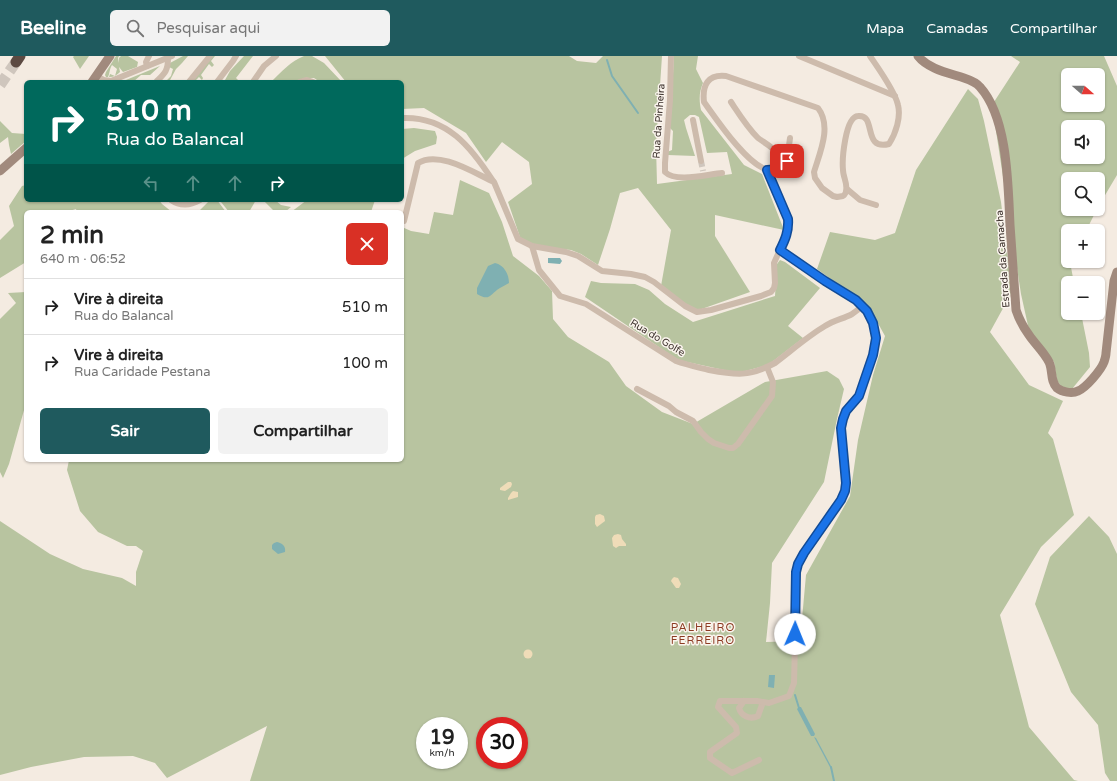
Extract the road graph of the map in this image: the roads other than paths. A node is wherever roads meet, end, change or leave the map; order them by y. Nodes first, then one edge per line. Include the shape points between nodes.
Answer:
1 (110, 56) edge
2 (149, 56) edge
3 (210, 56) edge
4 (236, 56) edge
5 (276, 56) edge
6 (672, 56) edge
7 (798, 56) edge
8 (870, 56) edge
9 (918, 56) edge
10 (170, 57) edge
11 (147, 66) junction
12 (94, 79) edge
13 (104, 80) edge
14 (112, 80) edge
15 (158, 80) edge
16 (191, 80) edge
17 (221, 80) edge
18 (254, 80) edge
19 (895, 96) junction
20 (731, 102) dead end
21 (404, 118) edge
22 (693, 120) dead end
23 (790, 138) dead end
24 (24, 150) edge
25 (701, 161) tunnel mouth
26 (767, 170) junction
27 (774, 170) junction
28 (0, 171) edge
29 (722, 172) dead end
30 (494, 182) junction
31 (847, 189) junction
32 (176, 202) edge
33 (196, 202) edge
34 (876, 205) dead end
35 (404, 221) dead end
36 (532, 246) junction
37 (780, 250) junction
38 (1117, 272) edge
39 (862, 305) junction
40 (767, 367) junction
41 (637, 389) dead end
42 (744, 701) junction
43 (763, 702) junction
44 (759, 760) dead end

1 - 12 street
2 - 11 street
3 - 16 street
4 - 17 street
5 - 18 street via 264,66
6 - 29 street, Rua da Pinheira via 665,172 672,176 688,177
7 - 19 street
8 - 19 street
9 - 38 street, Estrada da Camacha via 932,66 979,85 991,103 1004,147 1016,310 1021,324 1046,355 1053,381 1063,391 1077,392 1099,371 1104,362
10 - 11 street
10 - 15 street via 168,68
11 - 14 street
12 - 13 street
19 - 31 street via 899,106 898,125 889,144 877,144 868,123 862,117 854,117 850,122 846,133 842,171
20 - 27 street via 748,127 777,154
21 - 30 street via 428,121 448,129 476,156
22 - 25 street
23 - 27 street via 787,161
24 - 28 street
26 - 27 street
26 - 31 street via 756,164 739,148 704,102 704,88 711,78 718,75 726,76 818,108 822,113 825,131 814,172 815,178 822,188 833,196 843,196
26 - 37 street via 788,219 787,234
30 - 35 street via 451,162 422,160 418,163
30 - 36 street via 518,239
31 - 34 street via 860,200
32 - 33 street via 190,205
36 - 37 street via 578,256 602,270 645,277 697,312 771,292 775,283 774,264
36 - 40 street, Rua do Golfe via 539,270 560,296 586,304 676,361 740,375
37 - 39 street
39 - 40 street, Rua do Golfe via 850,316 826,325
39 - 43 street via 873,323 876,338 859,396 846,411 842,423 845,491 798,564 794,683 789,696 770,703
40 - 41 street via 773,382 772,396 733,448 714,443 693,421
42 - 43 street
42 - 43 street via 739,710 743,715 752,718 758,716
42 - 44 street via 720,701 718,707 736,727 737,733 710,752 710,758 732,773

